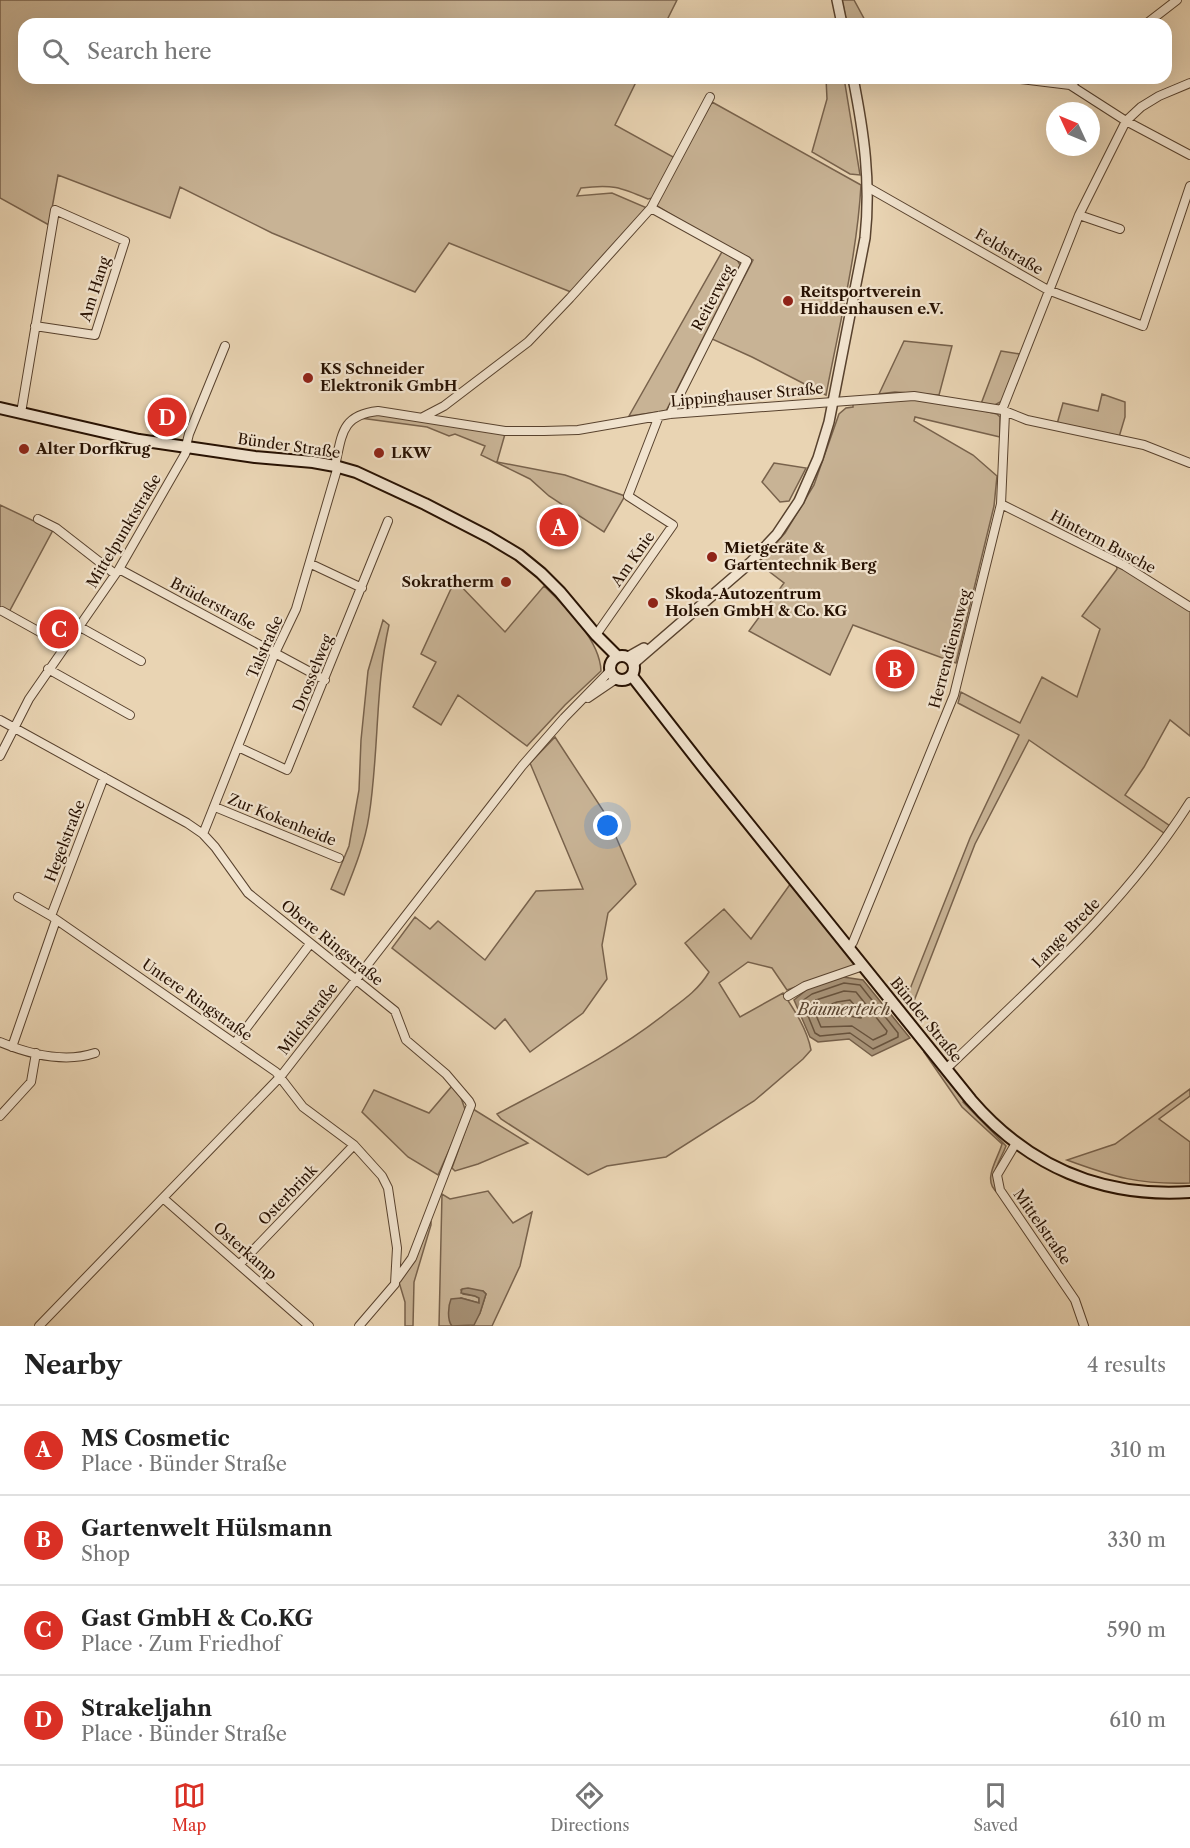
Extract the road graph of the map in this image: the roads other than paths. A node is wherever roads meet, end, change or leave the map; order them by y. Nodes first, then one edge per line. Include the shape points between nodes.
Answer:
1 (837, 0) edge
2 (1176, 0) edge
3 (841, 18) edge
4 (1154, 18) edge
5 (854, 84) edge
6 (1062, 84) edge
7 (1190, 84) edge
8 (1070, 85) joint
9 (710, 98) dead end
10 (1126, 121) junction
11 (1190, 155) edge
12 (1190, 186) edge
13 (869, 188) junction
14 (651, 207) junction
15 (1078, 215) junction
16 (1120, 229) dead end
17 (1048, 290) junction
18 (35, 326) junction
19 (225, 346) dead end
20 (833, 401) junction
21 (444, 406) junction
22 (0, 408) edge
23 (21, 411) junction
24 (1004, 412) junction
25 (670, 414) junction
26 (659, 416) junction
27 (423, 417) junction
28 (444, 421) junction
29 (187, 446) junction
30 (1190, 463) edge
31 (336, 466) junction
32 (1000, 504) junction
33 (38, 519) dead end
34 (388, 521) dead end
35 (311, 564) junction
36 (117, 571) junction
37 (362, 588) junction
38 (1190, 607) edge
39 (2, 611) dead end
40 (80, 627) junction
41 (596, 635) junction
42 (65, 646) junction
43 (275, 653) junction
44 (141, 661) dead end
45 (622, 668) junction
46 (48, 669) junction
47 (325, 680) junction
48 (130, 715) dead end
49 (0, 720) edge
50 (14, 728) junction
51 (238, 747) junction
52 (0, 756) edge
53 (104, 777) junction
54 (1190, 802) edge
55 (215, 807) junction
56 (1187, 811) edge
57 (204, 834) junction
58 (339, 858) dead end
59 (18, 897) dead end
60 (53, 918) junction
61 (310, 944) junction
62 (849, 948) junction
63 (863, 966) junction
64 (356, 980) junction
65 (788, 996) dead end
66 (0, 1042) edge
67 (235, 1043) junction
68 (12, 1047) junction
69 (36, 1053) junction
70 (95, 1053) dead end
71 (946, 1069) junction
72 (281, 1076) junction
73 (0, 1116) edge
74 (1016, 1143) junction
75 (354, 1145) junction
76 (1190, 1192) edge
77 (163, 1198) junction
78 (240, 1264) junction
79 (397, 1279) junction
80 (39, 1326) edge
81 (309, 1326) edge
82 (359, 1326) edge
83 (1084, 1326) edge

1 - 3 street
2 - 4 street
5 - 13 street
6 - 8 street
7 - 10 street, Herrendienstweg via 1159,96
8 - 10 street
9 - 14 street
10 - 11 street
10 - 15 street, Herrendienstweg
12 - 17 street, Feldstraße via 1143,326
13 - 17 street, Feldstraße
13 - 20 street via 865,238
14 - 21 street via 528,342
14 - 25 street, Reiterweg via 747,261
15 - 16 street
15 - 17 street, Herrendienstweg
17 - 24 street, Herrendienstweg
18 - 18 street, Am Hang via 94,335 125,241 55,210
18 - 23 street, Am Hang
19 - 29 street, Mittelpunktstraße
20 - 24 street, Lippinghauser Straße via 914,396
20 - 25 street, Lippinghauser Straße
20 - 45 street via 815,466 799,501 777,534 752,562
21 - 27 street
21 - 28 street
22 - 23 main road, Bünder Straße
23 - 29 main road, Bünder Straße via 139,440
24 - 30 street, Lippinghauser Straße via 1144,445
24 - 32 street, Herrendienstweg
25 - 26 street, Lippinghauser Straße
26 - 28 street, Lippinghauser Straße via 578,430 544,431 505,431
26 - 41 street, Am Knie via 628,496 673,525
27 - 28 street, Lippinghauser Straße
27 - 31 street, Lippinghauser Straße via 378,411 352,419 343,429
29 - 31 main road, Bünder Straße
29 - 36 street, Mittelpunktstraße
31 - 35 street, Talstraße
31 - 41 main road, Bünder Straße via 391,487 519,555 560,592
32 - 38 street, Hinterm Busche via 1125,566
32 - 62 street, Herrendienstweg via 954,695
33 - 36 street, Brüderstraße
34 - 37 street, Drosselweg
35 - 37 street
35 - 43 street, Talstraße
36 - 40 street, Mittelpunktstraße
36 - 43 street, Brüderstraße
37 - 47 street, Drosselweg
39 - 42 street
40 - 42 street, Mittelpunktstraße
40 - 44 street
41 - 45 main road, Bünder Straße
42 - 46 street, Mittelpunktstraße
43 - 47 street, Brüderstraße
43 - 51 street, Talstraße
45 - 62 main road, Bünder Straße
45 - 64 street, Milchstraße via 575,707 522,766
46 - 48 street
46 - 50 street, Mittelpunktstraße
47 - 51 street, Drosselweg via 287,770
49 - 50 street, Obere Ringstraße
50 - 52 street, Mittelpunktstraße
50 - 53 street, Obere Ringstraße
51 - 55 street, Talstraße
53 - 57 street, Obere Ringstraße
53 - 60 street, Hegelstraße
54 - 56 street, Lange Brede
55 - 57 street, Talstraße
55 - 58 street, Zur Kokenheide
56 - 71 street, Lange Brede via 1093,927
57 - 61 street, Obere Ringstraße via 248,893
59 - 60 street, Untere Ringstraße
60 - 67 street, Untere Ringstraße
60 - 68 street, Hegelstraße
61 - 64 street, Obere Ringstraße
61 - 67 street
62 - 63 main road, Bünder Straße
63 - 65 street
63 - 71 main road, Bünder Straße
64 - 72 street, Milchstraße
64 - 79 street, Obere Ringstraße via 395,1011 406,1040 446,1074 471,1105 412,1258
66 - 68 street
67 - 72 street, Untere Ringstraße
68 - 69 street
69 - 70 street via 82,1057
69 - 73 street via 31,1082
71 - 74 main road, Bünder Straße via 978,1108
72 - 75 street, Untere Ringstraße via 303,1107
72 - 77 street, Milchstraße
74 - 76 main road, Bünder Straße via 1044,1162 1094,1183 1135,1192
74 - 83 street, Mittelstraße via 999,1169 1000,1191 1075,1300
75 - 78 street, Osterbrink
75 - 79 street, Untere Ringstraße via 388,1188 397,1248
77 - 78 street, Osterkamp
77 - 80 street, Milchstraße
78 - 81 street, Osterkamp
79 - 82 street

